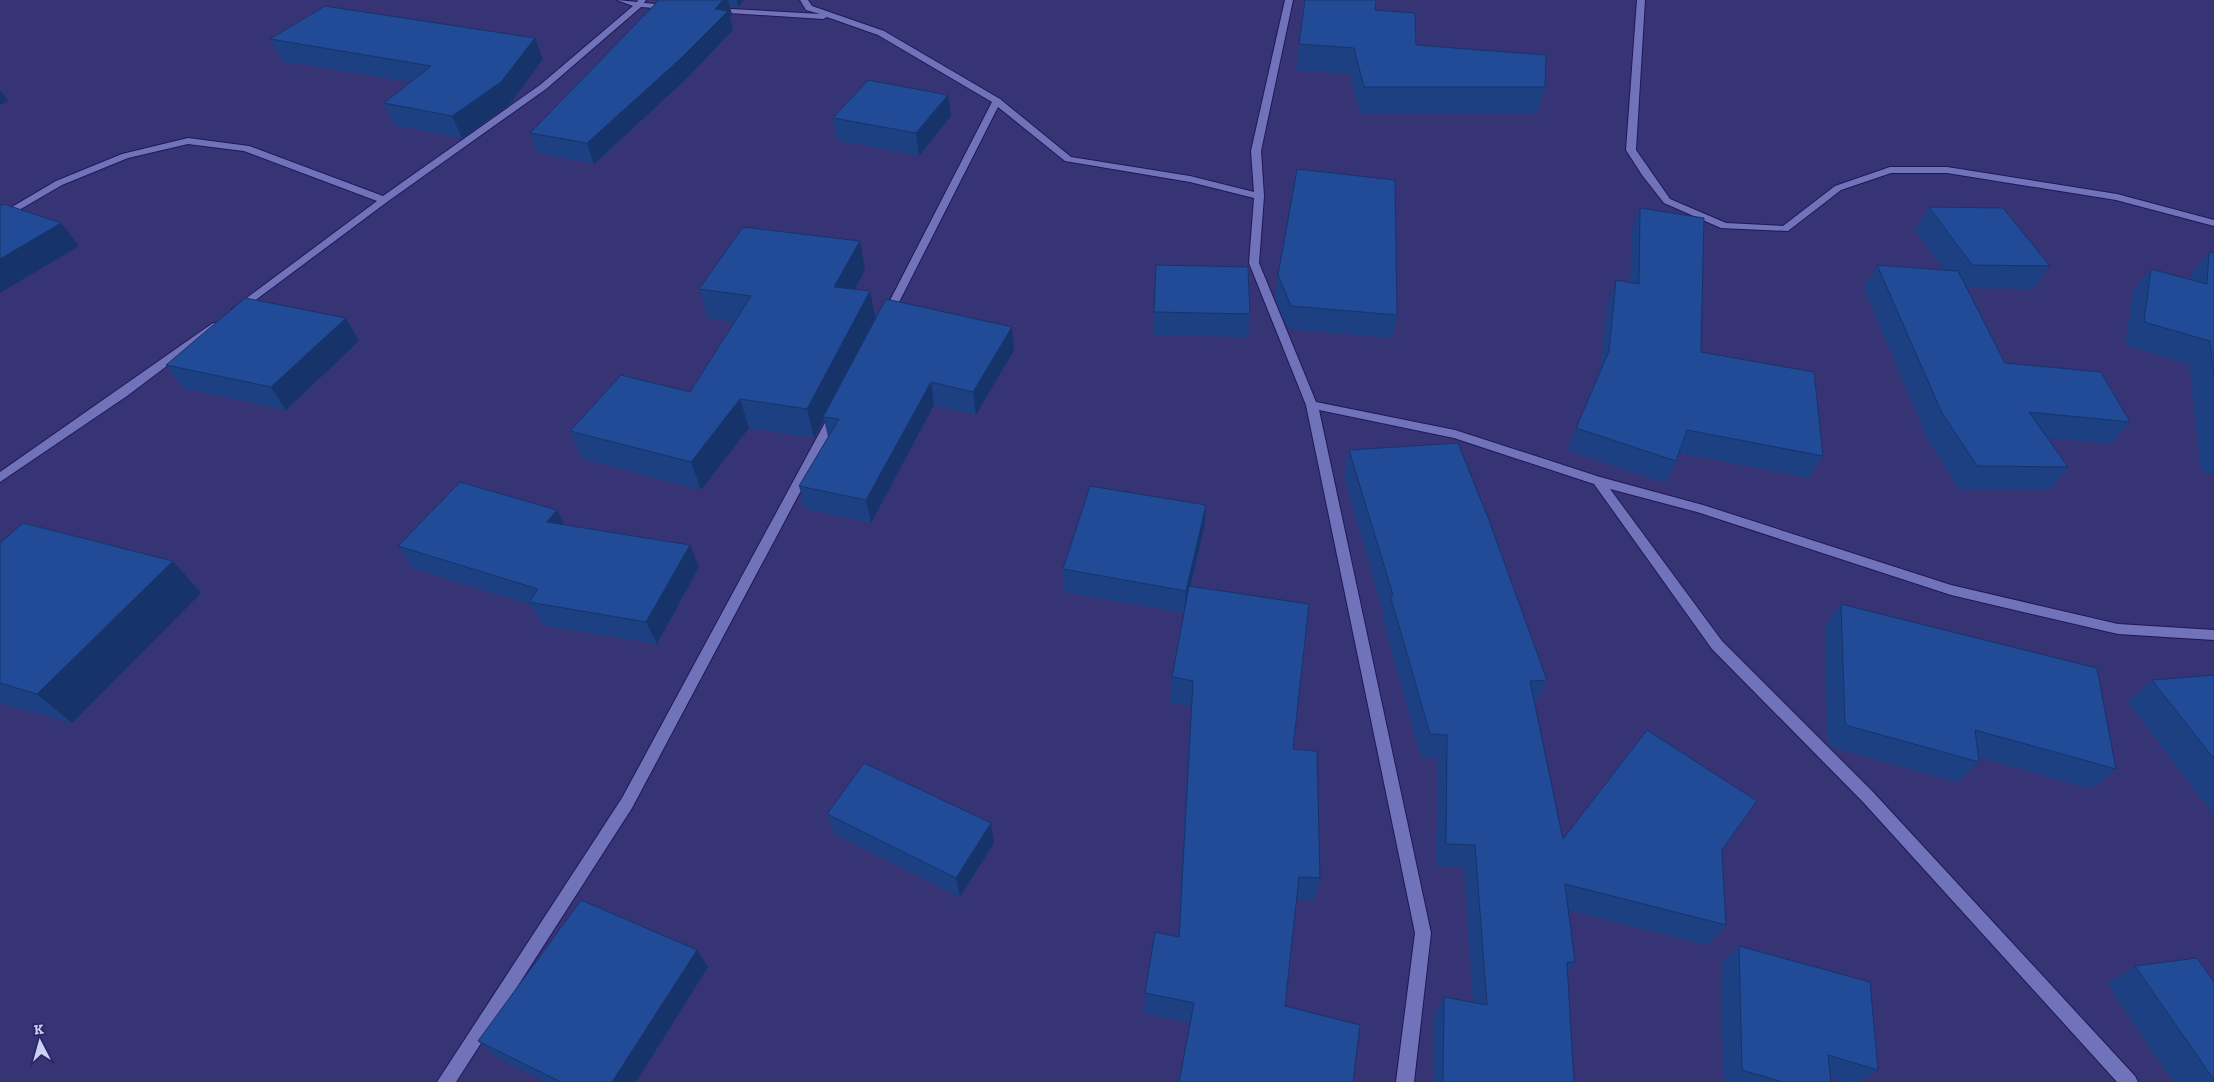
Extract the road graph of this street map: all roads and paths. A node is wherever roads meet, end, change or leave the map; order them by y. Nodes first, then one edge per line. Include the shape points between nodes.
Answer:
1 (622, 0) edge
2 (804, 0) edge
3 (1289, 0) edge
4 (1641, 0) edge
5 (641, 2) edge
6 (679, 8) edge
7 (709, 10) edge
8 (838, 18) junction
9 (997, 101) junction
10 (1259, 196) junction
11 (384, 200) junction
12 (0, 218) edge
13 (2214, 223) edge
14 (883, 324) edge
15 (1312, 405) junction
16 (838, 409) edge
17 (0, 478) edge
18 (1598, 481) junction
19 (2214, 635) edge
20 (446, 1082) edge
21 (1405, 1082) edge
22 (2129, 1082) edge

1 - 5 street
2 - 8 street via 809,8
3 - 10 street via 1256,151
4 - 13 street via 1631,150 1668,201 1724,226 1785,229 1838,188 1890,170 1947,170 2098,194
5 - 6 street
5 - 11 street via 543,87
7 - 8 street
8 - 9 street via 881,33
9 - 10 street via 1068,159 1190,180
9 - 14 street
10 - 15 street via 1254,263
11 - 12 street via 246,148 188,141 125,156 67,180
11 - 17 street
15 - 18 street via 1455,434
15 - 21 street via 1423,933
16 - 20 street via 627,803
18 - 19 street via 1699,508 1951,590 2118,629
18 - 22 street via 1717,645 1868,797

